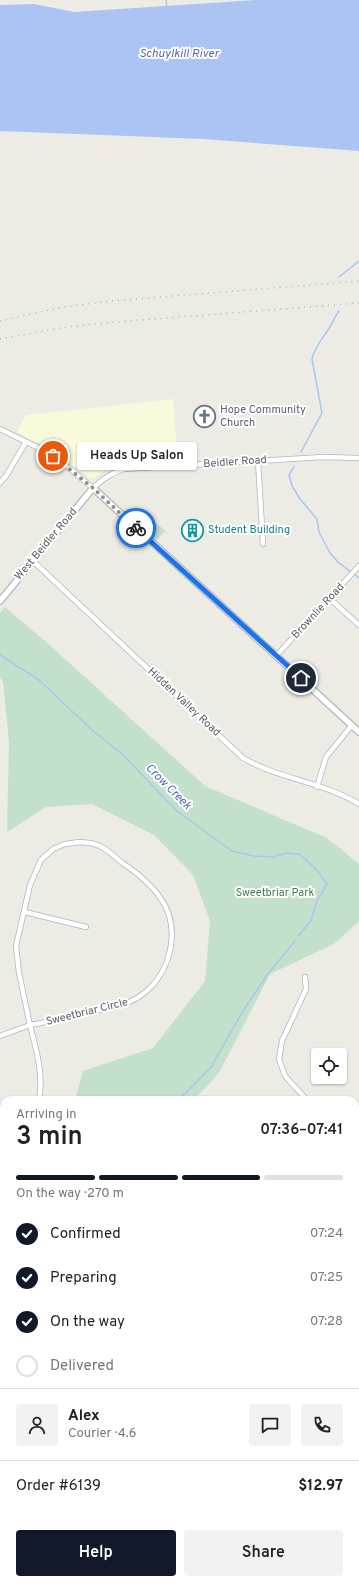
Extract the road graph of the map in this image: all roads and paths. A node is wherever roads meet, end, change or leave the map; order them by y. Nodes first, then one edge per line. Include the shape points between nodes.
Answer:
1 (0, 429) edge
2 (26, 442) junction
3 (359, 458) edge
4 (258, 461) junction
5 (0, 483) edge
6 (93, 488) junction
7 (263, 544) dead end
8 (33, 561) junction
9 (359, 566) edge
10 (329, 598) junction
11 (0, 601) edge
12 (359, 625) edge
13 (276, 656) junction
14 (352, 725) junction
15 (359, 732) edge
16 (317, 787) junction
17 (359, 804) edge
18 (25, 912) junction
19 (86, 927) dead end
20 (305, 977) dead end
21 (30, 1025) junction
22 (0, 1036) edge
23 (40, 1096) edge
24 (303, 1096) edge

1 - 2 street
2 - 5 street
2 - 6 street via 53,456
3 - 4 street, Beidler Road
4 - 6 street, Beidler Road via 124,469 105,477
4 - 7 street
6 - 8 street, West Beidler Road
6 - 13 street
8 - 11 street, West Beidler Road
8 - 16 street, Hidden Valley Road via 243,758 257,766
9 - 10 street, Brownlie Road
10 - 12 street
10 - 13 street, Brownlie Road
13 - 14 street
14 - 15 street
14 - 16 street via 326,757
16 - 17 street, Hidden Valley Road
18 - 19 street
18 - 21 street, Sweetbriar Circle via 16,946
18 - 21 street, Sweetbriar Circle via 30,885 41,860 53,849 79,842 104,848 146,882 160,896 171,924 171,947 167,963 144,993 131,1002 104,1010
20 - 24 street via 306,989 282,1041 279,1059 285,1076
21 - 22 street
21 - 23 street via 40,1069

